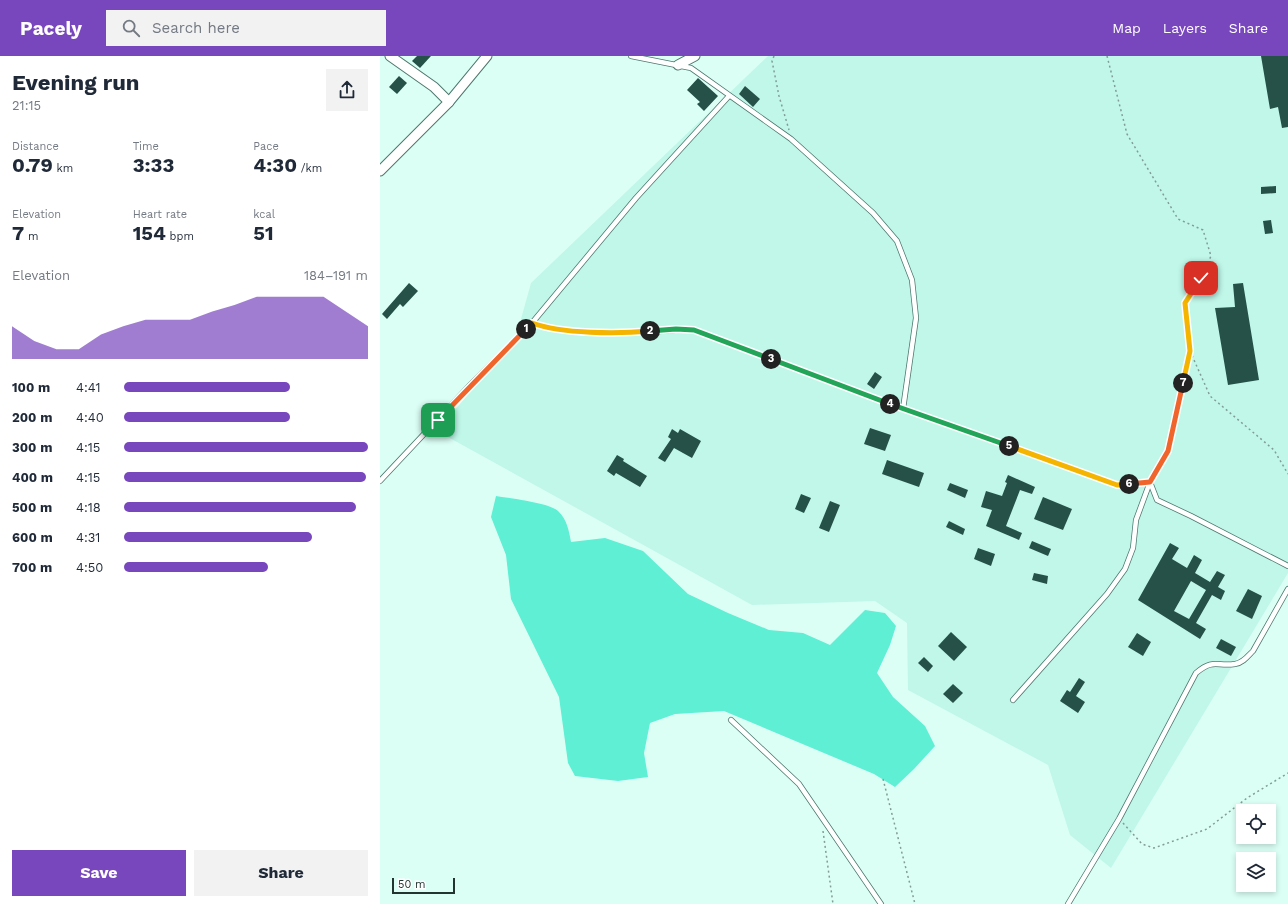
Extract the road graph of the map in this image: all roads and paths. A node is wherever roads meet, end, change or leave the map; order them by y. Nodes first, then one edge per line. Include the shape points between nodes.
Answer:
1 (390, 56) edge
2 (487, 56) edge
3 (631, 56) edge
4 (695, 56) edge
5 (774, 56) edge
6 (1107, 56) edge
7 (678, 65) junction
8 (729, 96) junction
9 (449, 102) junction
10 (791, 139) junction
11 (380, 171) edge
12 (532, 323) junction
13 (1190, 351) junction
14 (903, 409) junction
15 (1288, 474) edge
16 (380, 481) edge
17 (1150, 482) junction
18 (1288, 566) edge
19 (1288, 590) edge
20 (1013, 700) dead end
21 (731, 720) dead end
22 (1288, 773) edge
23 (883, 779) dead end
24 (1119, 819) junction
25 (822, 830) dead end
26 (832, 904) edge
27 (881, 904) edge
28 (915, 904) edge
29 (1068, 904) edge

1 - 9 street via 434,87
2 - 9 street
3 - 7 lane
4 - 7 street
5 - 10 path via 772,61 778,96
6 - 13 path via 1127,134 1178,219 1203,230 1212,256 1185,303
7 - 8 lane via 691,68
8 - 10 lane
8 - 12 lane via 636,198
9 - 11 street
10 - 14 lane via 873,213 897,241 912,280 916,318
12 - 14 lane via 544,328 594,331 694,330
12 - 16 lane
13 - 15 path via 1210,396 1274,450
13 - 17 path via 1168,451
14 - 17 lane via 1117,485
17 - 18 lane via 1157,500
17 - 20 lane via 1136,520 1133,548 1125,569 1107,594
19 - 24 lane via 1253,651 1245,660 1235,664 1219,663 1204,666 1196,673
21 - 27 lane via 799,784
22 - 24 path via 1247,798 1207,829 1154,848 1142,844
23 - 28 path
24 - 29 lane
25 - 26 path

